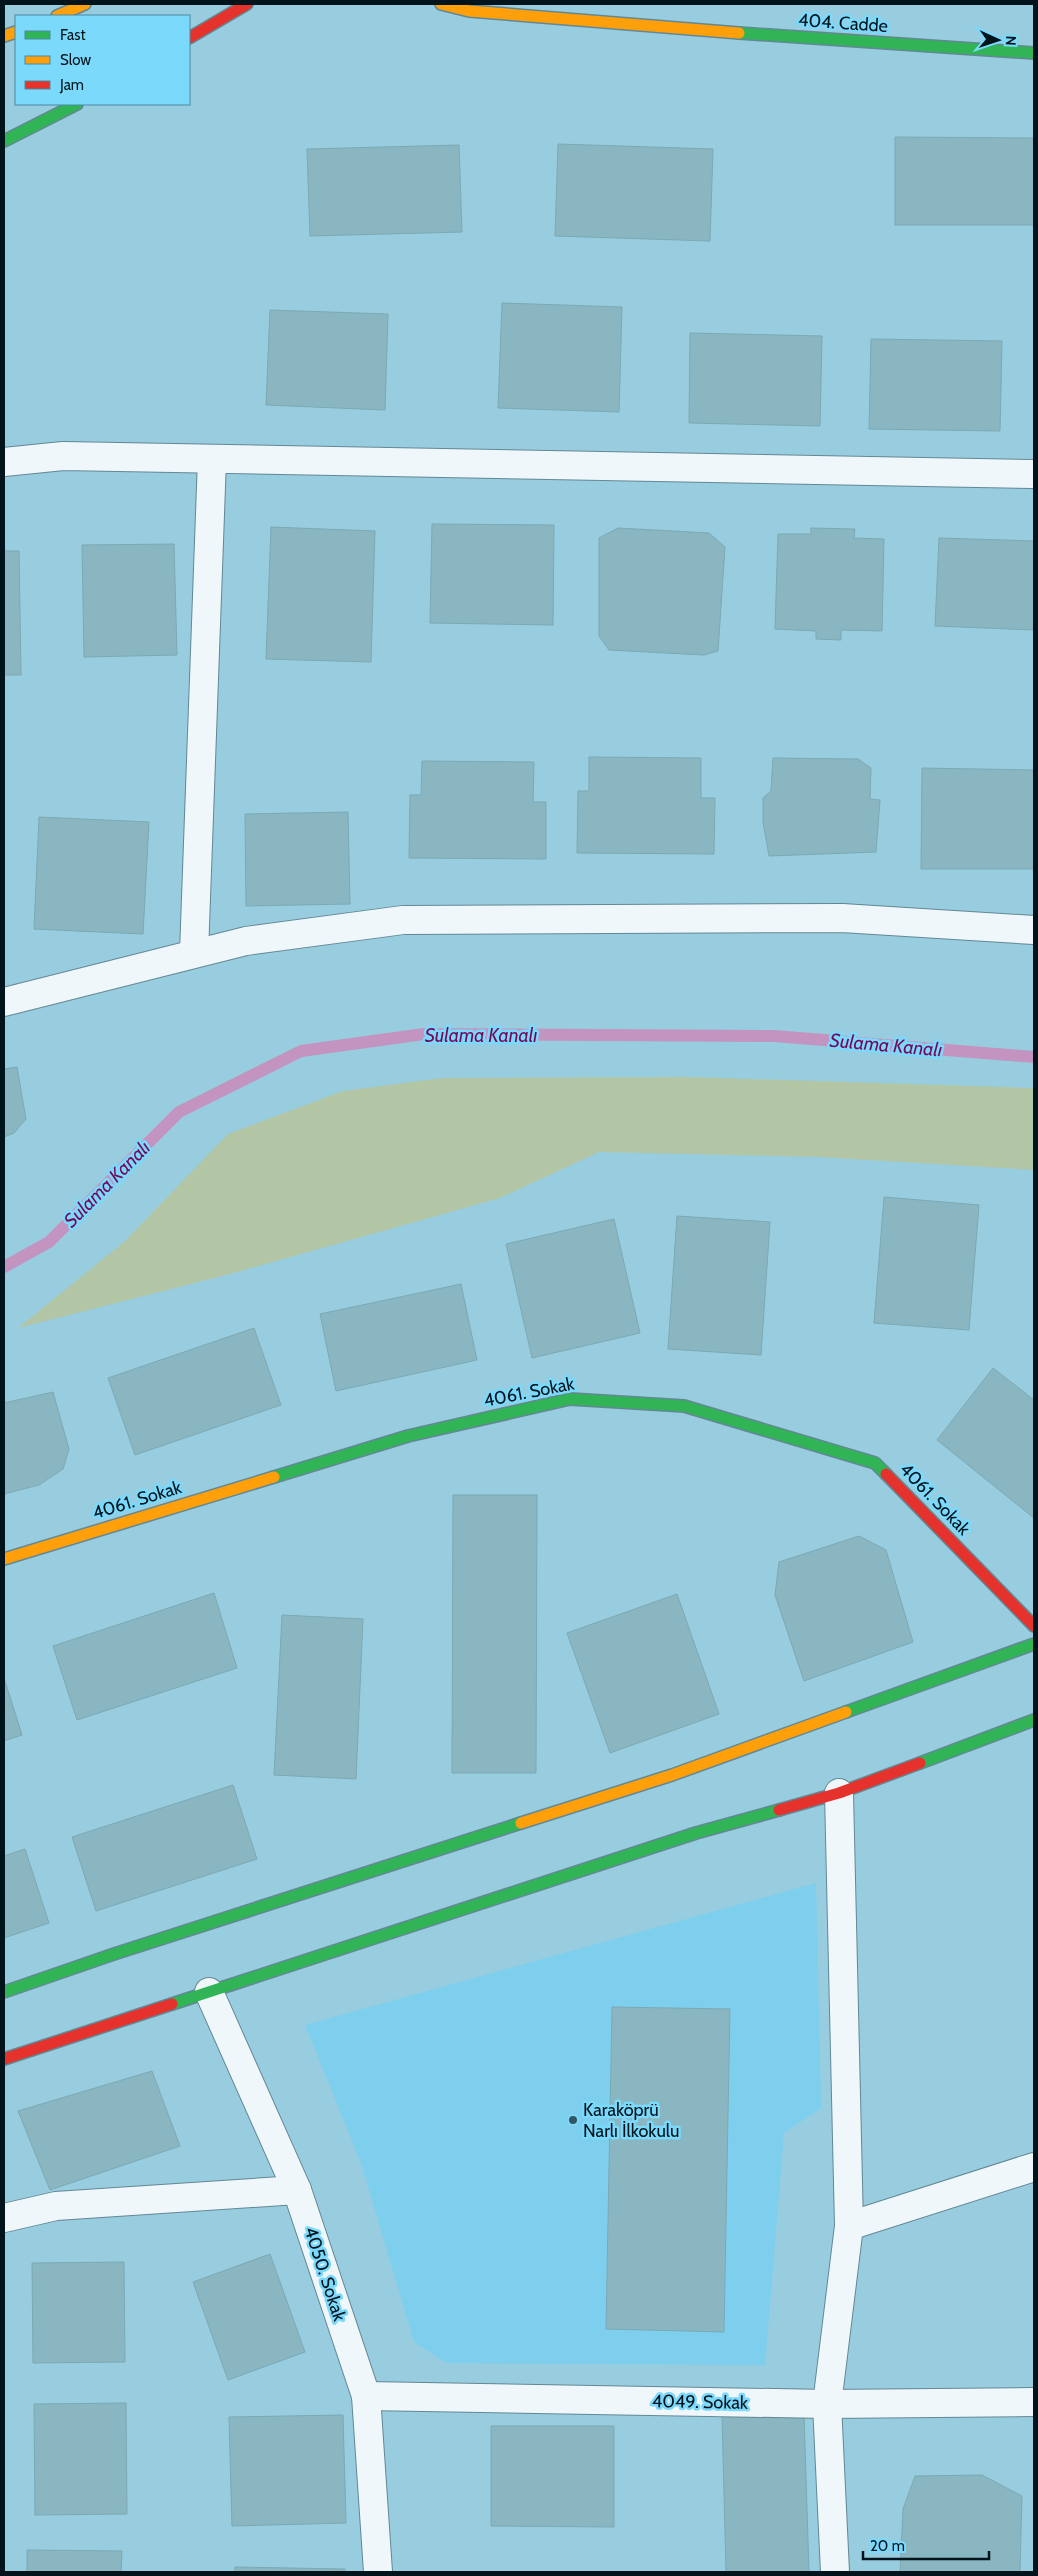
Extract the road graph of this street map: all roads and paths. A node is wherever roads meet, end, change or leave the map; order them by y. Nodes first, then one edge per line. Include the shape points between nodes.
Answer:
1 (85, 4) edge
2 (247, 4) edge
3 (441, 4) edge
4 (59, 15) edge
5 (190, 37) edge
6 (1034, 53) edge
7 (75, 105) edge
8 (4, 141) edge
9 (212, 459) junction
10 (4, 462) edge
11 (1034, 474) edge
12 (1034, 930) edge
13 (194, 953) junction
14 (4, 1002) edge
15 (4, 1559) edge
16 (1034, 1626) edge
17 (1034, 1644) edge
18 (1034, 1720) edge
19 (839, 1793) junction
20 (4, 1992) edge
21 (209, 1992) junction
22 (4, 2059) edge
23 (1034, 2167) edge
24 (297, 2190) junction
25 (4, 2218) edge
26 (849, 2226) junction
27 (366, 2396) junction
28 (1034, 2402) edge
29 (827, 2404) junction
30 (378, 2572) edge
31 (835, 2572) edge

1 - 4 main road
2 - 5 main road
3 - 6 main road, 404. Cadde via 469,11 746,34
7 - 8 main road
9 - 10 street via 63,456
9 - 11 street
9 - 13 street
12 - 13 street via 842,918 404,920 246,941
13 - 14 street
15 - 16 main road, 4061. Sokak via 408,1436 570,1398 684,1406 875,1463
17 - 20 main road via 672,1775
18 - 19 main road
19 - 21 main road via 696,1833
19 - 26 street
21 - 22 main road
21 - 24 street, 4050. Sokak
23 - 26 street
24 - 25 street via 56,2206
24 - 27 street, 4050. Sokak
26 - 29 street
27 - 29 street, 4049. Sokak
27 - 30 street, 4050. Sokak
28 - 29 street, 4049. Sokak
29 - 31 street

